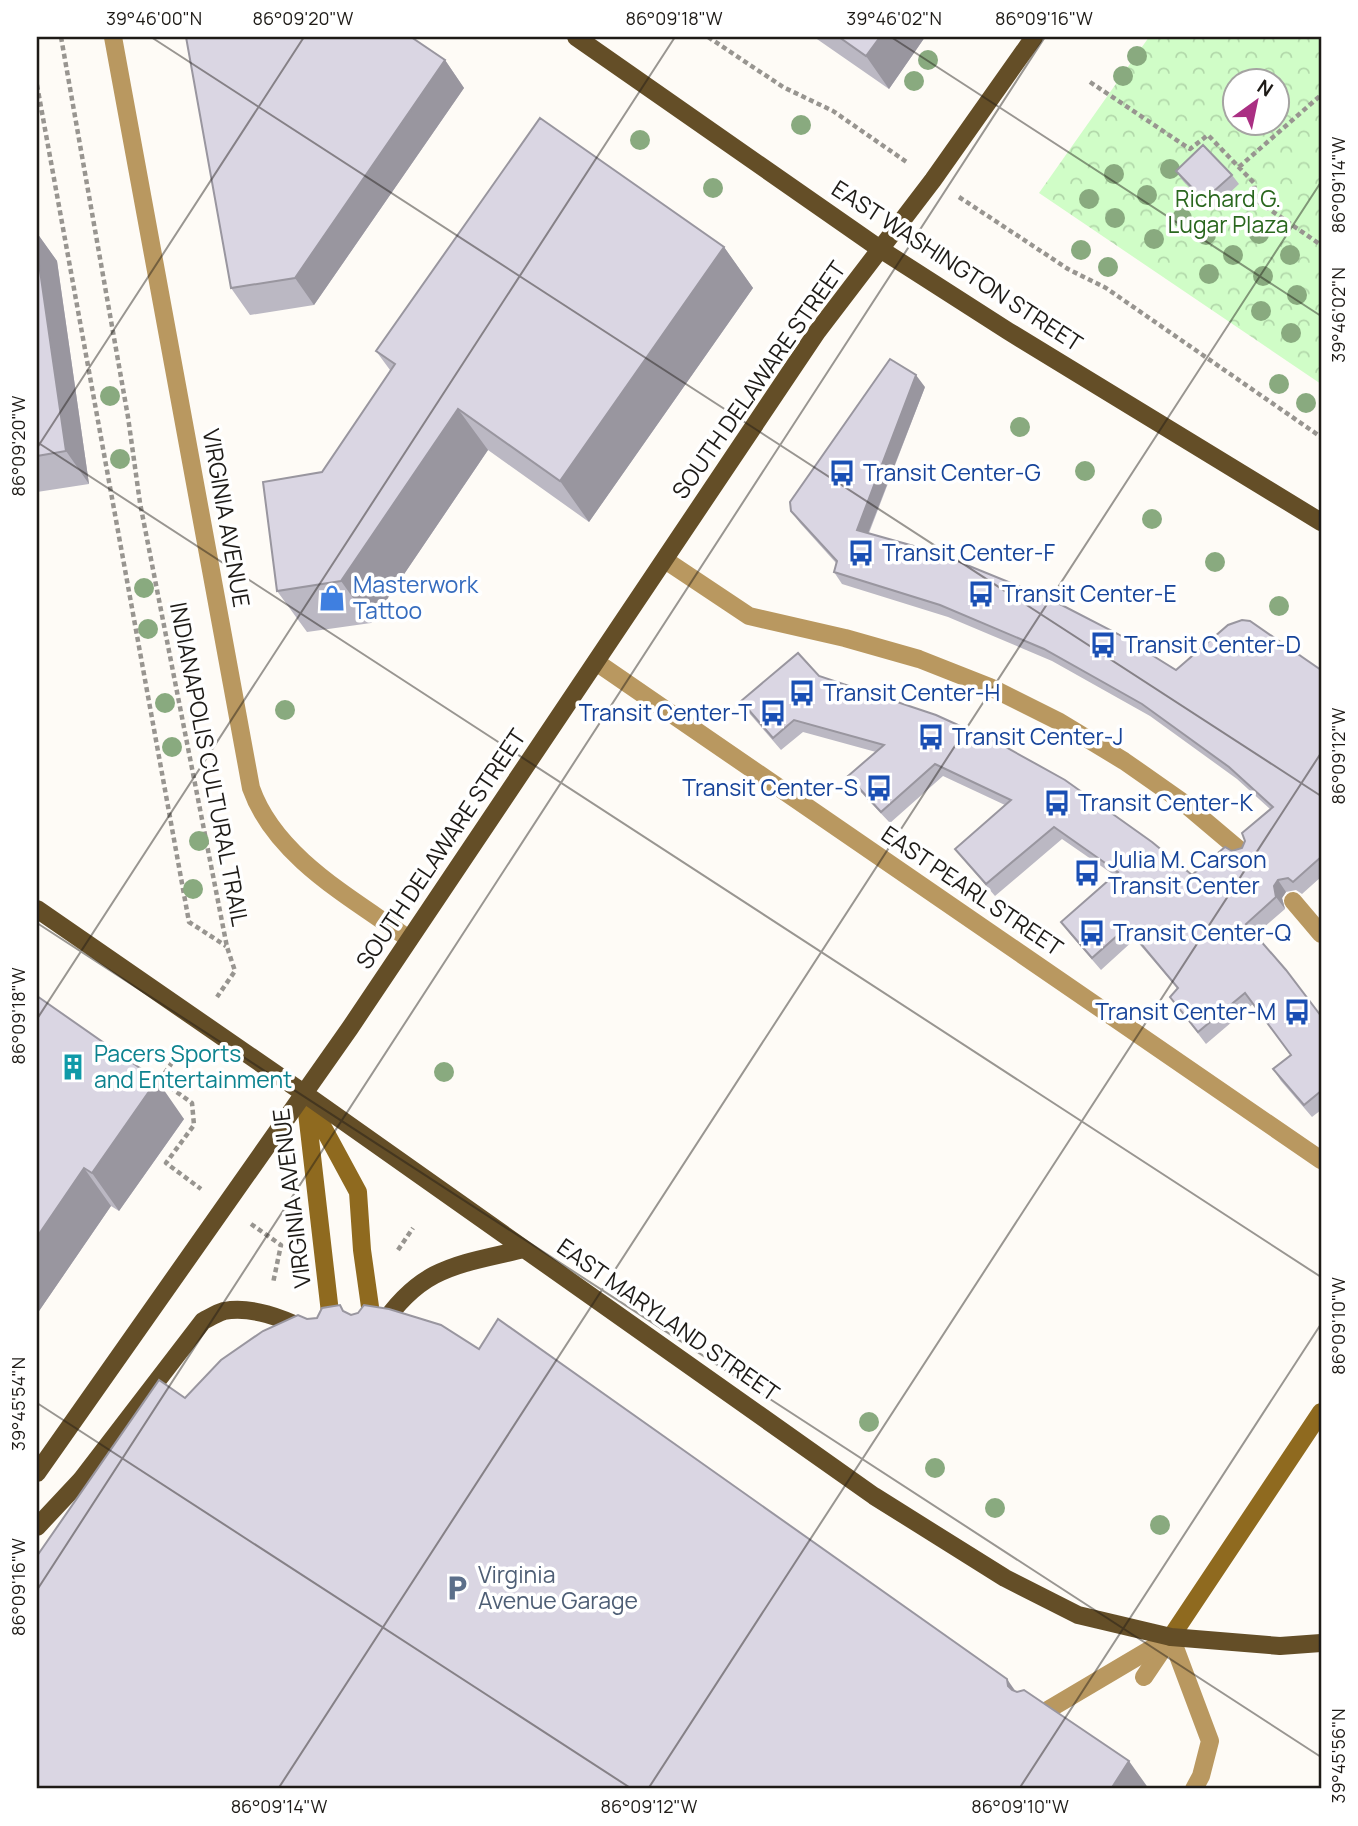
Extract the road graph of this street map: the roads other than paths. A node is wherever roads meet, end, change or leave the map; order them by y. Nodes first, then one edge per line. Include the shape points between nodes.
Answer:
1 (113, 37) edge
2 (576, 37) edge
3 (1034, 37) edge
4 (880, 249) junction
5 (1321, 523) edge
6 (665, 560) junction
7 (596, 662) junction
8 (1242, 852) edge
9 (1293, 901) dead end
10 (37, 909) edge
11 (1321, 934) edge
12 (409, 939) junction
13 (304, 1094) junction
14 (1321, 1160) edge
15 (524, 1249) junction
16 (374, 1337) joint
17 (334, 1342) joint
18 (1321, 1412) edge
19 (37, 1474) edge
20 (37, 1527) edge
21 (1171, 1637) junction
22 (1321, 1643) edge
23 (1144, 1677) dead end
24 (1041, 1714) edge
25 (1194, 1789) edge

1 - 12 street, VIRGINIA AVENUE via 251,788 267,823 287,848
2 - 4 main road, EAST WASHINGTON STREET
3 - 4 main road, SOUTH DELAWARE STREET
4 - 5 main road, EAST WASHINGTON STREET
4 - 6 main road, SOUTH DELAWARE STREET via 817,332
6 - 7 main road, SOUTH DELAWARE STREET
6 - 8 street via 749,616 919,659 990,687 1124,761
7 - 12 main road, SOUTH DELAWARE STREET
7 - 14 street, EAST PEARL STREET
9 - 11 street
10 - 13 main road, EAST MARYLAND STREET
12 - 13 main road, SOUTH DELAWARE STREET
13 - 15 main road, EAST MARYLAND STREET
13 - 16 street, VIRGINIA AVENUE via 358,1192
13 - 17 street, VIRGINIA AVENUE
13 - 19 main road, SOUTH DELAWARE STREET
15 - 16 main road via 452,1266 429,1278 401,1299
15 - 21 main road, EAST MARYLAND STREET via 942,1540 1060,1608
17 - 20 main road via 267,1314 223,1311 203,1321 81,1480
18 - 21 street
21 - 22 main road, EAST MARYLAND STREET via 1280,1646
21 - 23 street
21 - 24 street
21 - 25 street via 1210,1741

